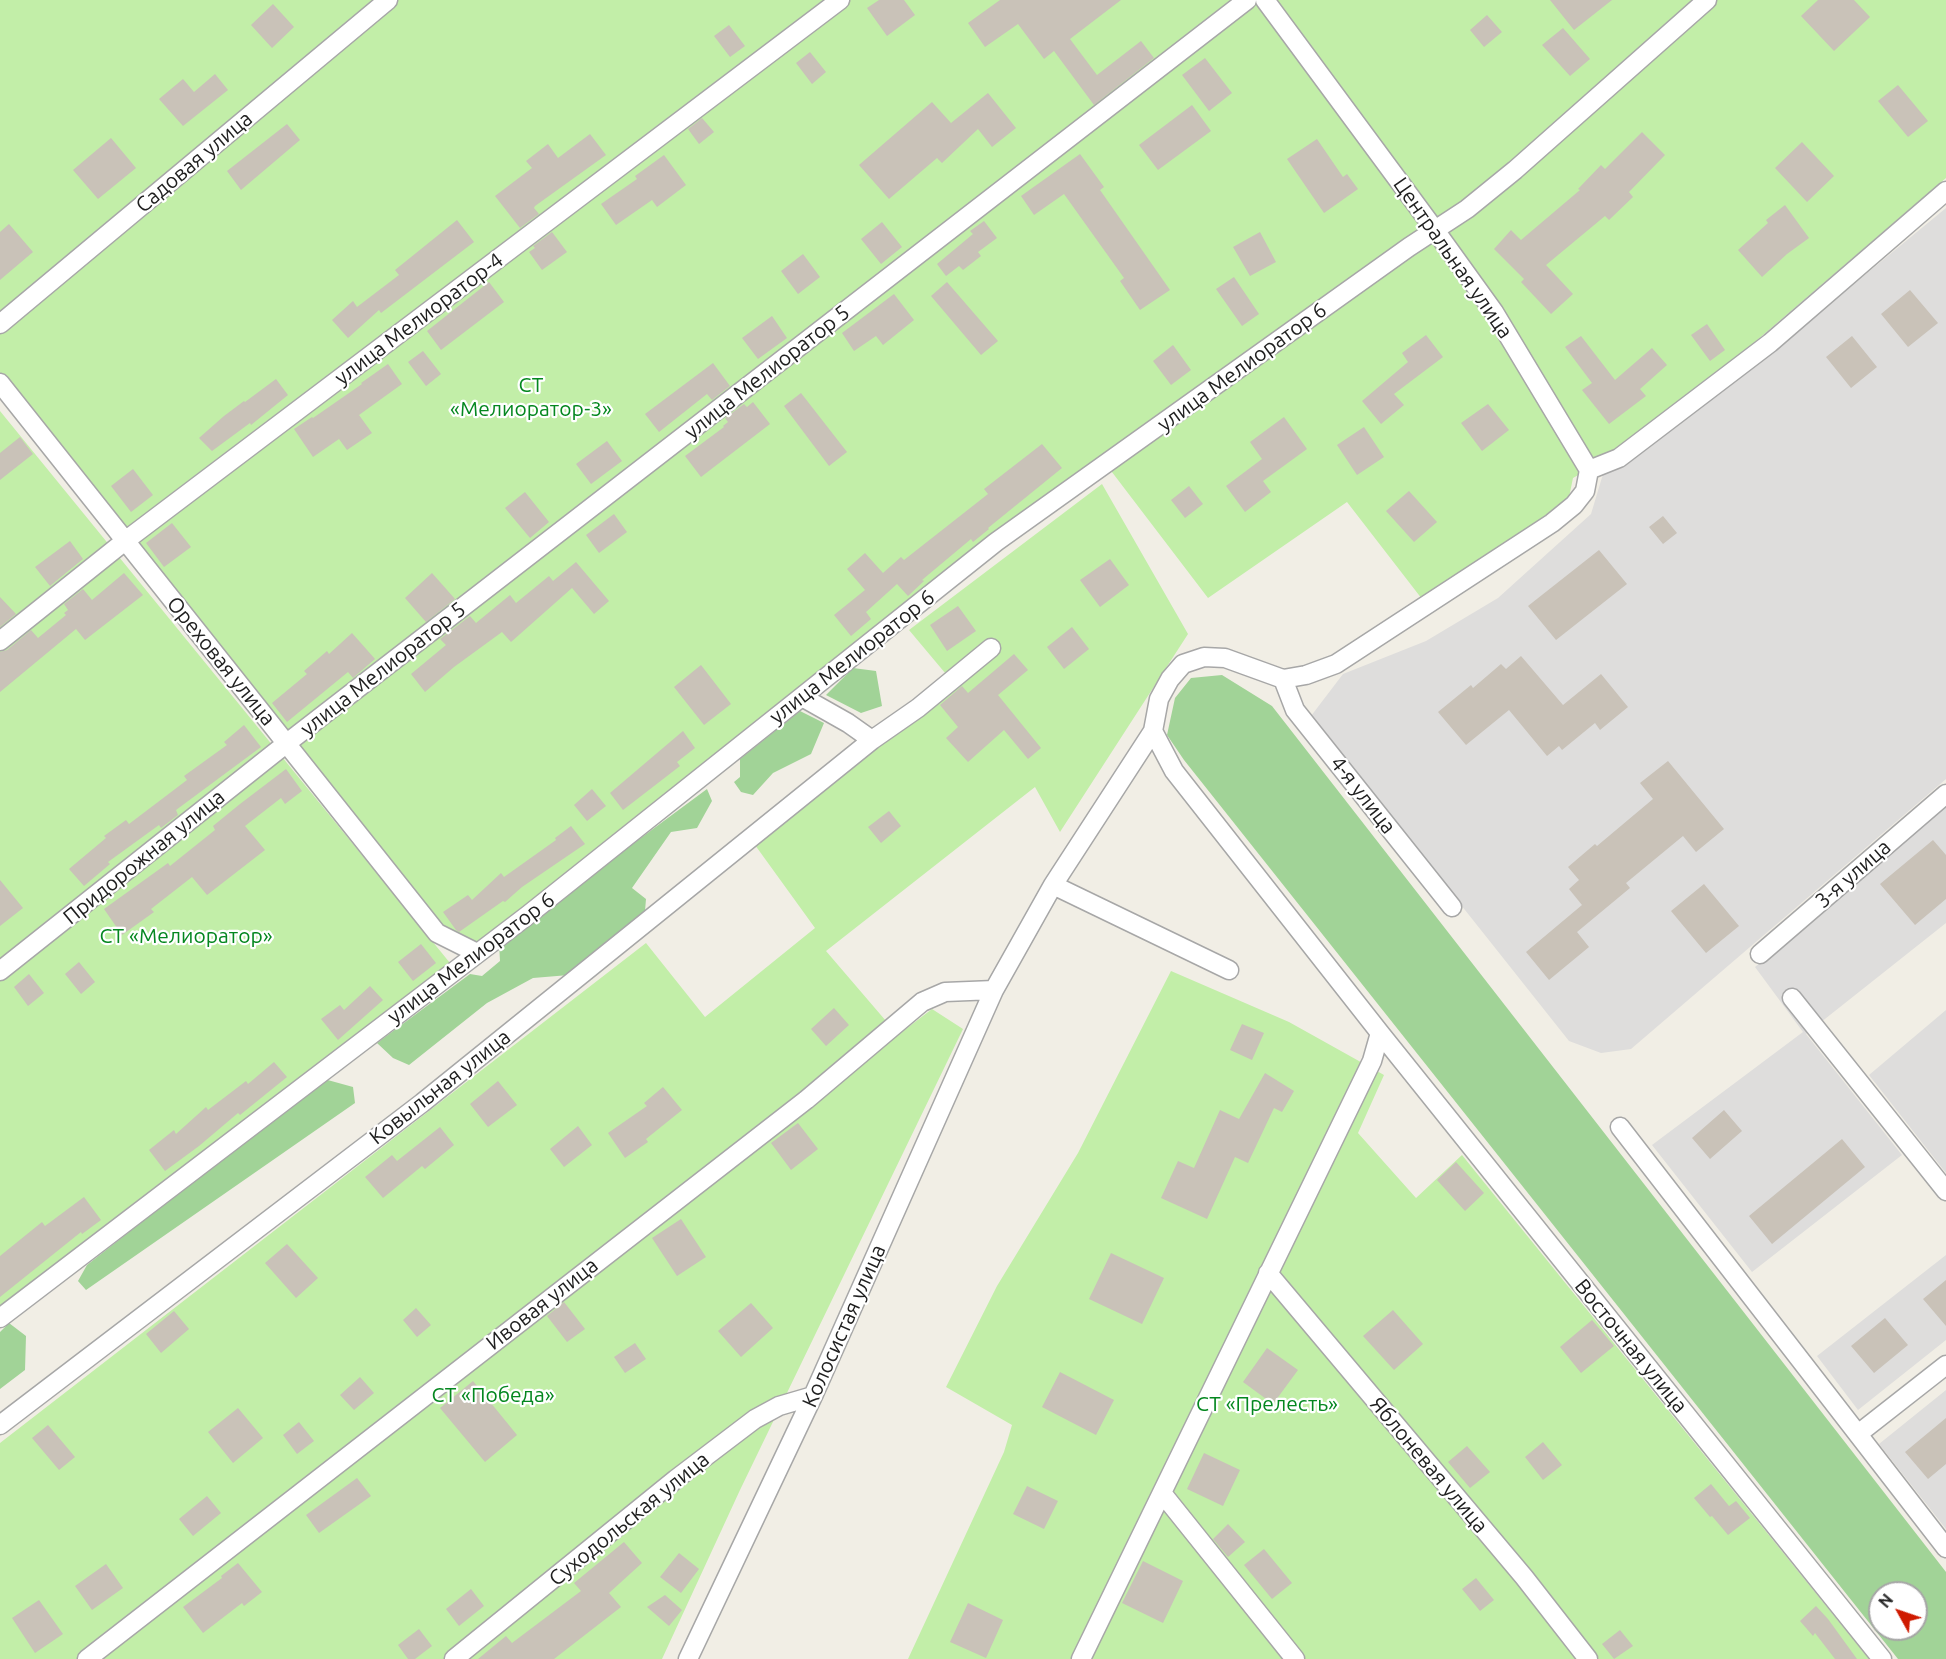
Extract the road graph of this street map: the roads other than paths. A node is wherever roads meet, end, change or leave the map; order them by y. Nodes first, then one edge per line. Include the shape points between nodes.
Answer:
1 (388, 0) edge
2 (840, 0) edge
3 (1247, 0) edge
4 (1265, 0) edge
5 (1707, 0) edge
6 (1946, 191) edge
7 (1436, 230) junction
8 (0, 324) edge
9 (0, 383) edge
10 (1589, 470) junction
11 (125, 541) junction
12 (0, 641) edge
13 (992, 648) dead end
14 (1283, 679) junction
15 (802, 697) junction
16 (1153, 731) junction
17 (872, 740) junction
18 (287, 743) junction
19 (1946, 794) edge
20 (1053, 885) junction
21 (1452, 907) dead end
22 (477, 953) junction
23 (1760, 954) dead end
24 (1229, 970) dead end
25 (0, 971) edge
26 (998, 983) junction
27 (1792, 998) dead end
28 (1380, 1033) junction
29 (1620, 1127) dead end
30 (1946, 1191) edge
31 (1268, 1273) junction
32 (0, 1318) edge
33 (1946, 1365) edge
34 (813, 1396) junction
35 (0, 1425) edge
36 (1858, 1434) junction
37 (1162, 1493) junction
38 (1946, 1548) edge
39 (87, 1659) edge
40 (454, 1659) edge
41 (688, 1659) edge
42 (1081, 1659) edge
43 (1295, 1659) edge
44 (1588, 1659) edge
45 (1882, 1659) edge

1 - 8 street, Садовая улица
2 - 11 street, улица Мелиоратор-4
3 - 18 street, улица Мелиоратор 5
4 - 7 street, Центральная улица
5 - 7 street, улица Мелиоратор 6 via 1515,170
6 - 10 street via 1770,343 1619,458
7 - 10 street, Центральная улица via 1494,312
7 - 15 street, улица Мелиоратор 6 via 996,542
9 - 11 street, Ореховая улица
10 - 14 street via 1586,491 1552,523 1336,664
11 - 12 street, улица Мелиоратор-4
11 - 18 street, Ореховая улица
13 - 17 street, Ковыльная улица
14 - 16 street via 1225,658 1204,657 1183,664 1160,699
14 - 21 street, 4-я улица via 1295,710
15 - 17 street
15 - 22 street, улица Мелиоратор 6
16 - 20 street, Колосистая улица
16 - 28 street, Восточная улица via 1174,771
17 - 35 street, Ковыльная улица via 422,1103
18 - 22 street, Ореховая улица via 437,933
18 - 25 street, Придорожная улица
19 - 23 street, 3-я улица
20 - 24 street
20 - 26 street, Колосистая улица
22 - 32 street, улица Мелиоратор 6
26 - 34 street, Колосистая улица
26 - 39 street, Ивовая улица via 945,992 922,1002 806,1100
27 - 30 street
28 - 31 street via 1372,1061
28 - 45 street, Восточная улица
29 - 36 street
31 - 37 street
31 - 44 street, Яблоневая улица
33 - 36 street
34 - 40 street, Суходольская улица via 779,1406 755,1419
34 - 41 street, Колосистая улица
36 - 38 street
37 - 42 street
37 - 43 street

